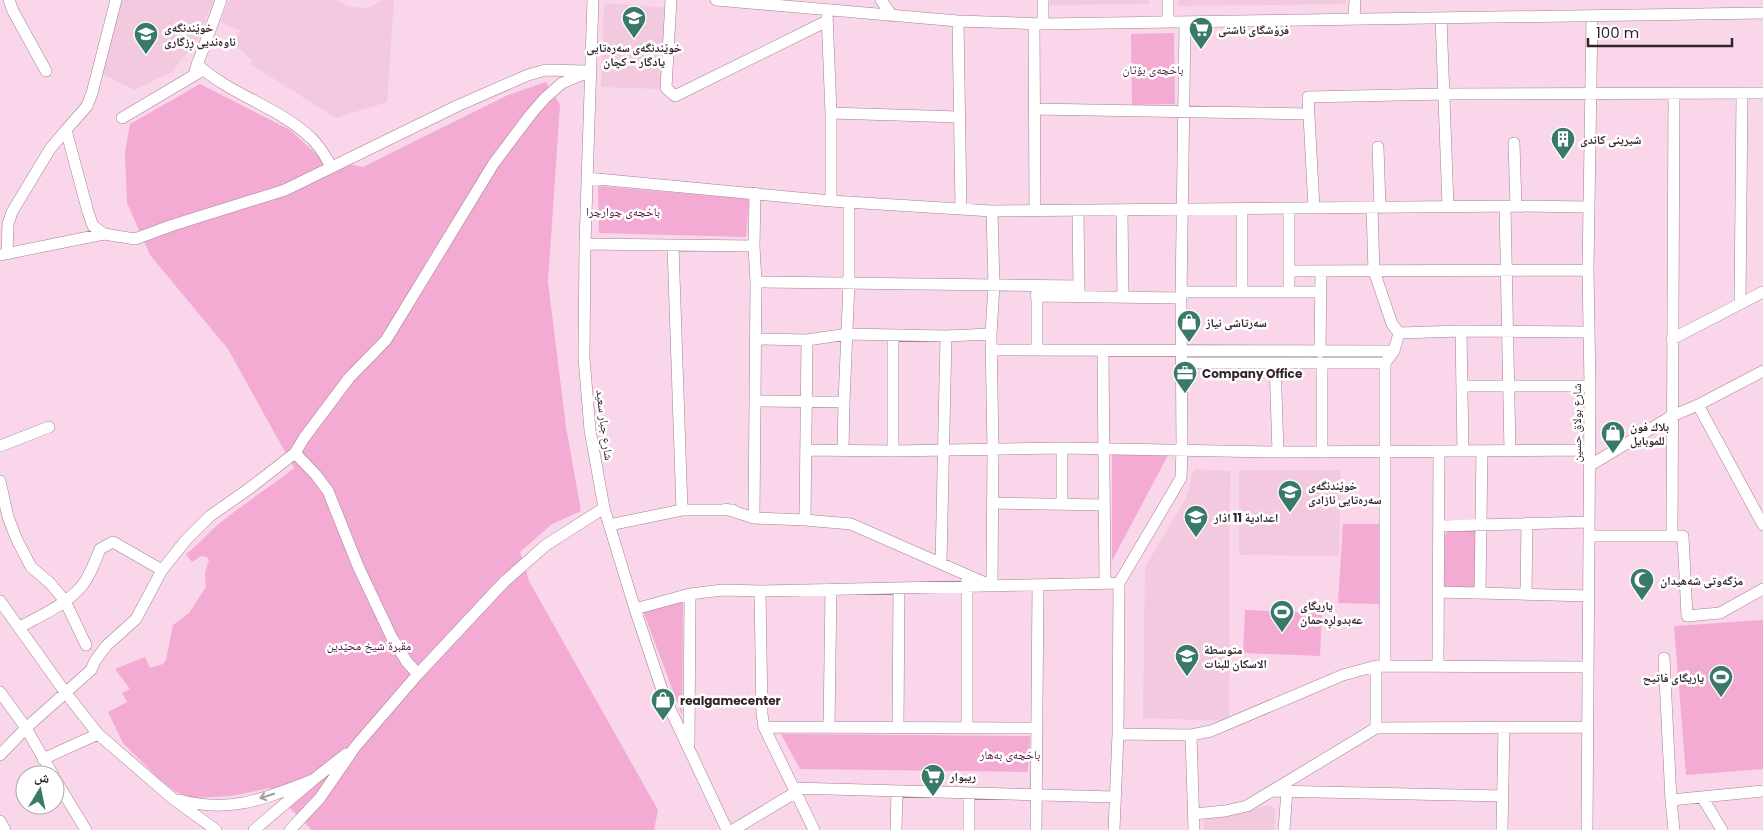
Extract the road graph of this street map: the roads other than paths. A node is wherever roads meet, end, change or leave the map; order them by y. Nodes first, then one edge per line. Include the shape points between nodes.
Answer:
1 (9, 0) edge
2 (116, 0) edge
3 (221, 0) edge
4 (594, 0) edge
5 (671, 0) edge
6 (716, 0) edge
7 (881, 0) edge
8 (1043, 0) edge
9 (1168, 0) edge
10 (1355, 0) edge
11 (1763, 13) edge
12 (827, 16) junction
13 (892, 16) junction
14 (1592, 16) junction
15 (1441, 18) junction
16 (1354, 19) junction
17 (958, 21) junction
18 (1168, 22) junction
19 (1185, 22) junction
20 (1039, 24) junction
21 (200, 67) junction
22 (46, 71) dead end
23 (591, 71) junction
24 (1444, 94) junction
25 (1592, 94) junction
26 (1674, 94) junction
27 (1742, 94) junction
28 (1763, 94) edge
29 (1035, 109) junction
30 (1184, 112) junction
31 (831, 113) junction
32 (1308, 114) junction
33 (958, 117) junction
34 (122, 118) dead end
35 (66, 130) junction
36 (1514, 143) dead end
37 (1378, 147) dead end
38 (331, 166) junction
39 (587, 178) junction
40 (755, 193) junction
41 (831, 201) junction
42 (849, 202) junction
43 (1448, 206) junction
44 (1511, 206) junction
45 (1589, 207) junction
46 (1289, 208) junction
47 (1314, 208) junction
48 (1376, 208) junction
49 (1242, 209) junction
50 (961, 210) junction
51 (1035, 210) junction
52 (1122, 210) junction
53 (1183, 210) junction
54 (992, 211) junction
55 (1078, 211) junction
56 (104, 234) junction
57 (585, 244) junction
58 (672, 246) junction
59 (754, 246) junction
60 (4, 254) edge
61 (1508, 270) junction
62 (1588, 270) junction
63 (1289, 271) junction
64 (1321, 271) junction
65 (1374, 271) junction
66 (756, 282) junction
67 (849, 284) junction
68 (994, 285) junction
69 (1036, 291) junction
70 (1079, 291) junction
71 (1242, 292) junction
72 (1289, 292) junction
73 (1321, 292) junction
74 (1763, 292) edge
75 (1181, 295) junction
76 (1123, 297) junction
77 (1740, 304) junction
78 (1462, 331) junction
79 (1508, 332) junction
80 (1588, 332) junction
81 (1399, 333) junction
82 (848, 334) junction
83 (991, 334) junction
84 (893, 335) junction
85 (946, 336) junction
86 (756, 339) junction
87 (1672, 339) junction
88 (807, 340) junction
89 (991, 350) junction
90 (1037, 350) junction
91 (1103, 351) junction
92 (1394, 351) junction
93 (1182, 357) junction
94 (1321, 357) junction
95 (1275, 363) junction
96 (1385, 363) junction
97 (1763, 371) edge
98 (1462, 386) junction
99 (1590, 386) junction
100 (1509, 387) junction
101 (756, 400) junction
102 (806, 401) junction
103 (844, 402) junction
104 (1698, 405) junction
105 (1672, 416) junction
106 (49, 427) dead end
107 (0, 446) edge
108 (1062, 448) junction
109 (1103, 448) junction
110 (993, 449) junction
111 (806, 450) junction
112 (944, 450) junction
113 (1182, 450) junction
114 (1590, 450) junction
115 (843, 451) junction
116 (894, 451) junction
117 (1439, 451) junction
118 (1463, 451) junction
119 (1482, 451) junction
120 (1510, 451) junction
121 (1278, 452) junction
122 (1322, 452) junction
123 (1386, 452) junction
124 (295, 453) junction
125 (1589, 466) junction
126 (0, 481) edge
127 (992, 503) junction
128 (1062, 504) junction
129 (1104, 505) junction
130 (604, 508) junction
131 (682, 510) junction
132 (754, 514) junction
133 (805, 520) junction
134 (1589, 522) junction
135 (1528, 524) junction
136 (609, 525) junction
137 (1482, 525) junction
138 (1763, 525) edge
139 (1439, 526) junction
140 (1589, 536) junction
141 (1672, 536) junction
142 (941, 564) junction
143 (162, 570) junction
144 (967, 581) junction
145 (1119, 583) junction
146 (1038, 584) junction
147 (1105, 584) junction
148 (992, 586) junction
149 (898, 588) junction
150 (831, 589) junction
151 (1763, 589) edge
152 (760, 591) junction
153 (1438, 592) junction
154 (1480, 593) junction
155 (1526, 593) junction
156 (690, 594) junction
157 (1589, 596) junction
158 (0, 601) edge
159 (64, 601) junction
160 (635, 609) junction
161 (20, 628) junction
162 (86, 645) dead end
163 (1664, 658) dead end
164 (1381, 665) junction
165 (1438, 666) junction
166 (1588, 667) junction
167 (418, 674) junction
168 (0, 692) edge
169 (65, 692) junction
170 (764, 727) junction
171 (829, 727) junction
172 (898, 727) junction
173 (967, 727) junction
174 (1504, 727) junction
175 (1588, 727) junction
176 (26, 728) junction
177 (1037, 728) junction
178 (1376, 728) junction
179 (98, 734) junction
180 (1118, 734) junction
181 (1191, 735) junction
182 (355, 747) junction
183 (689, 748) junction
184 (0, 755) edge
185 (43, 759) junction
186 (47, 765) edge
187 (313, 780) junction
188 (797, 790) junction
189 (1763, 790) edge
190 (898, 791) junction
191 (1272, 791) junction
192 (1287, 791) junction
193 (969, 794) junction
194 (65, 795) edge
195 (1036, 795) junction
196 (1503, 796) junction
197 (1114, 797) junction
198 (1702, 797) junction
199 (172, 798) junction
200 (1671, 800) junction
201 (1194, 814) junction
202 (0, 821) edge
203 (5, 830) edge
204 (86, 830) edge
205 (216, 830) edge
206 (254, 830) edge
207 (290, 830) edge
208 (728, 830) edge
209 (733, 830) edge
210 (814, 830) edge
211 (896, 830) edge
212 (968, 830) edge
213 (1036, 830) edge
214 (1114, 830) edge
215 (1194, 830) edge
216 (1284, 830) edge
217 (1502, 830) edge
218 (1587, 830) edge
219 (1674, 830) edge
220 (1722, 830) edge

1 - 22 street
2 - 35 street via 87,106
3 - 21 street
4 - 23 street, شارع جبار سعيد
5 - 12 street via 666,88 675,96
6 - 12 street
7 - 13 street
8 - 20 street
9 - 18 street
10 - 16 street
11 - 14 street
12 - 13 street
12 - 31 street
13 - 17 street
14 - 15 street
14 - 25 street, شارع بولاق حسين
15 - 16 street
15 - 24 street
16 - 19 street
17 - 20 street
17 - 33 street
18 - 19 street
18 - 20 street
19 - 30 street
20 - 29 street
21 - 34 street via 193,76
21 - 38 street via 300,128 319,146
23 - 38 street via 534,73
23 - 39 street, شارع جبار سعيد
23 - 124 street via 554,90 515,134 470,201 386,340 349,378
24 - 25 street
24 - 32 street via 1308,97
24 - 43 street
25 - 26 street
25 - 45 street, شارع بولاق حسين
26 - 27 street
26 - 87 street
27 - 28 street
27 - 77 street
29 - 30 street
29 - 51 street
30 - 32 street
30 - 53 street
31 - 33 street
31 - 41 street
32 - 47 street
33 - 50 street
35 - 56 street via 93,226
35 - 60 street via 12,212
36 - 44 street
37 - 48 street
38 - 56 street via 285,190 135,239
39 - 40 street
39 - 57 street, شارع جبار سعيد
40 - 41 street
40 - 59 street
41 - 42 street
42 - 50 street
42 - 67 street
43 - 44 street
43 - 48 street
44 - 45 street
44 - 61 street
45 - 62 street, شارع بولاق حسين
46 - 47 street
46 - 49 street
46 - 63 street
47 - 48 street
48 - 65 street
49 - 53 street
49 - 71 street
50 - 54 street
51 - 54 street
51 - 55 street
52 - 53 street
52 - 55 street
52 - 76 street
53 - 75 street
54 - 68 street
55 - 70 street
56 - 60 street
57 - 58 street
57 - 130 street, شارع جبار سعيد via 584,358 590,430
58 - 59 street
58 - 131 street
59 - 66 street
61 - 62 street
61 - 65 street
61 - 79 street
62 - 80 street, شارع بولاق حسين
63 - 64 street
63 - 72 street
64 - 65 street
64 - 73 street
65 - 81 street via 1392,324
66 - 67 street
66 - 86 street
67 - 68 street
67 - 82 street
68 - 69 street
68 - 83 street
69 - 70 street
69 - 90 street
70 - 76 street
71 - 72 street
71 - 75 street
72 - 73 street
73 - 94 street
74 - 77 street
75 - 76 street
75 - 93 street
77 - 87 street
78 - 79 street
78 - 81 street
78 - 98 street
79 - 80 street
79 - 100 street
80 - 99 street, شارع بولاق حسين
81 - 92 street
82 - 84 street
82 - 88 street
82 - 103 street
83 - 85 street
83 - 89 street
84 - 85 street
84 - 116 street
85 - 112 street
86 - 88 street
86 - 101 street
87 - 105 street
88 - 102 street
89 - 90 street
89 - 110 street
90 - 91 street
91 - 93 street
91 - 109 street
92 - 94 street
92 - 96 street
93 - 94 street
93 - 95 street
93 - 113 street
94 - 95 street
94 - 96 street
94 - 122 street
95 - 121 street
96 - 123 street
97 - 104 street
98 - 100 street
98 - 118 street
99 - 100 street
99 - 114 street, شارع بولاق حسين
100 - 120 street
101 - 102 street
101 - 132 street
102 - 103 street
102 - 111 street
103 - 115 street
104 - 105 street
104 - 138 street
105 - 125 street
105 - 141 street
106 - 107 street
108 - 109 street
108 - 110 street
108 - 128 street
109 - 113 street
109 - 129 street
110 - 112 street
110 - 127 street
111 - 115 street
111 - 133 street
112 - 116 street
112 - 142 street
113 - 121 street
113 - 145 street via 1181,478
114 - 120 street
114 - 125 street, شارع بولاق حسين
115 - 116 street
117 - 118 street
117 - 123 street
117 - 139 street
118 - 119 street
119 - 120 street
119 - 137 street
121 - 122 street
122 - 123 street
123 - 164 street
124 - 143 street via 210,516
124 - 167 street via 328,491 392,638
125 - 134 street, شارع بولاق حسين
126 - 159 street via 8,517 31,567
127 - 128 street
127 - 148 street
128 - 129 street
129 - 147 street
130 - 136 street, شارع جبار سعيد
130 - 167 street via 546,545 517,570
131 - 132 street via 726,509
131 - 136 street
132 - 133 street
133 - 142 street via 851,524
134 - 135 street
134 - 140 street, شارع بولاق حسين
135 - 137 street
135 - 155 street
136 - 160 street, شارع جبار سعيد
137 - 139 street
137 - 154 street
139 - 153 street
140 - 141 street
140 - 157 street, شارع بولاق حسين
141 - 151 street via 1683,536 1687,616 1720,613
142 - 144 street
143 - 159 street via 113,542 100,549 81,587
143 - 169 street via 136,619 106,646 91,670
144 - 148 street
144 - 149 street
144 - 173 street
145 - 147 street
145 - 180 street
146 - 147 street
146 - 148 street
146 - 177 street
149 - 150 street
149 - 172 street
150 - 152 street
150 - 171 street
152 - 156 street via 723,590
152 - 170 street
153 - 154 street
153 - 165 street
154 - 155 street
155 - 157 street
156 - 160 street
156 - 183 street
157 - 166 street, شارع بولاق حسين
158 - 161 street
159 - 161 street
159 - 162 street
160 - 183 street, شارع جبار سعيد via 664,696
161 - 169 street
163 - 200 street
164 - 165 street
164 - 178 street
164 - 181 street via 1343,675 1212,731
165 - 166 street
166 - 175 street, شارع بولاق حسين
167 - 182 street
168 - 176 street
169 - 176 street
169 - 179 street
170 - 171 street
170 - 188 street
171 - 172 street
172 - 173 street
173 - 177 street
174 - 175 street
174 - 178 street
174 - 196 street
175 - 218 street, شارع بولاق حسين
176 - 184 street
176 - 185 street
177 - 195 street
178 - 191 street
179 - 185 street
179 - 199 street
180 - 181 street
180 - 197 street
181 - 201 street
182 - 187 street
182 - 207 street via 320,798
183 - 208 street, شارع جبار سعيد
185 - 186 street
187 -> 199 street via 270,796 231,805 202,806
187 - 206 street
188 - 190 street
188 - 209 street
188 - 210 street
189 - 198 street
190 - 193 street
190 - 211 street
191 - 192 street
191 - 201 street via 1247,806
192 - 196 street
192 - 216 street
193 - 195 street
193 - 212 street
194 - 204 street
195 - 197 street
195 - 213 street
196 - 217 street
197 - 214 street
198 - 200 street
198 - 220 street
199 - 205 street
200 - 219 street
201 - 215 street
202 - 203 street

